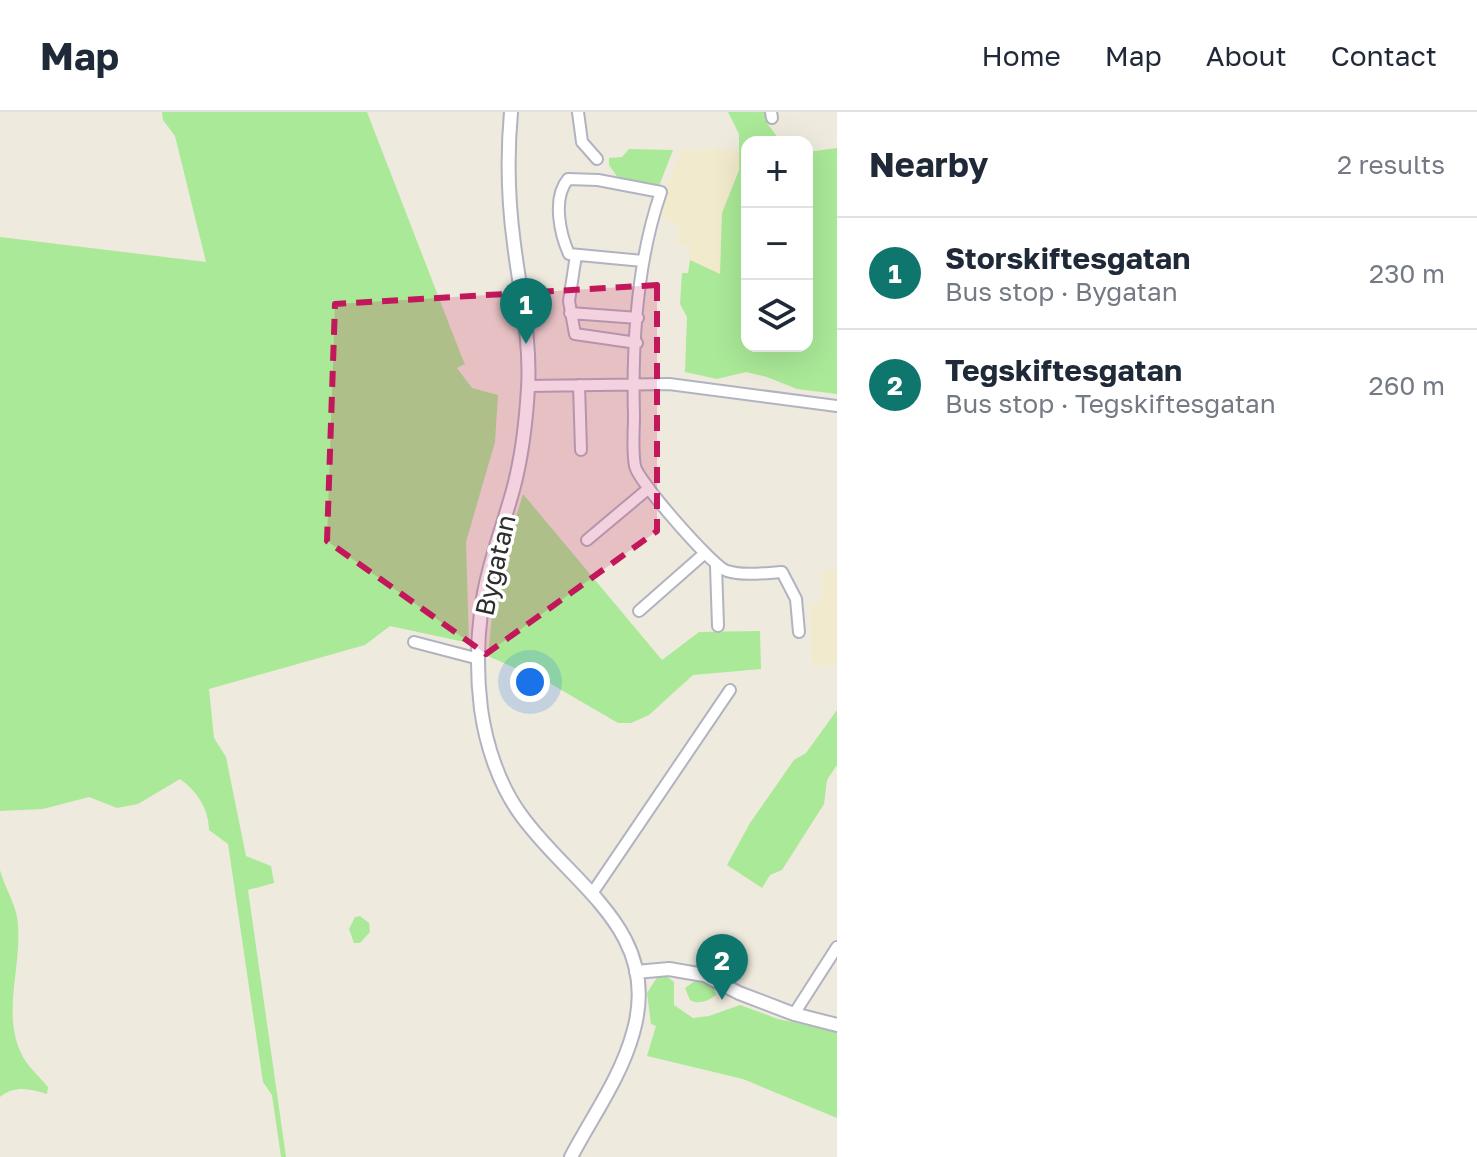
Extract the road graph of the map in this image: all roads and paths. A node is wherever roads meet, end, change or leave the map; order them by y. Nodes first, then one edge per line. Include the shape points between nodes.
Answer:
1 (511, 112) edge
2 (578, 112) edge
3 (597, 159) dead end
4 (576, 255) junction
5 (643, 261) junction
6 (570, 313) junction
7 (638, 318) junction
8 (637, 343) junction
9 (579, 385) junction
10 (633, 385) junction
11 (528, 386) junction
12 (837, 406) edge
13 (581, 450) dead end
14 (649, 488) junction
15 (587, 540) dead end
16 (705, 553) junction
17 (716, 566) junction
18 (639, 611) dead end
19 (718, 626) dead end
20 (799, 632) dead end
21 (414, 642) dead end
22 (479, 659) junction
23 (730, 690) dead end
24 (593, 892) junction
25 (837, 947) edge
26 (636, 972) junction
27 (794, 1014) junction
28 (837, 1025) edge
29 (571, 1157) edge

1 - 11 street, Bygatan via 510,209
2 - 3 street via 582,142
4 - 5 street
4 - 5 street via 569,254 563,241 559,204 564,183 579,178 661,192
4 - 6 street
5 - 7 street
6 - 7 street
6 - 8 street via 578,336
7 - 8 street
8 - 10 street
9 - 10 street
9 - 11 street
9 - 13 street
10 - 12 street via 680,385
10 - 14 street via 635,467
11 - 22 street, Bygatan via 517,475 484,593
14 - 15 street
14 - 16 street
16 - 17 street
16 - 18 street
17 - 19 street
17 - 20 street via 736,573 782,572 796,599
21 - 22 street
22 - 24 street, Bygatan via 485,726 507,793 552,852
23 - 24 street
24 - 26 street, Bygatan via 623,932
25 - 27 street
26 - 27 street via 669,969 704,975
26 - 29 street, Bygatan via 637,1015 630,1044
27 - 28 street

